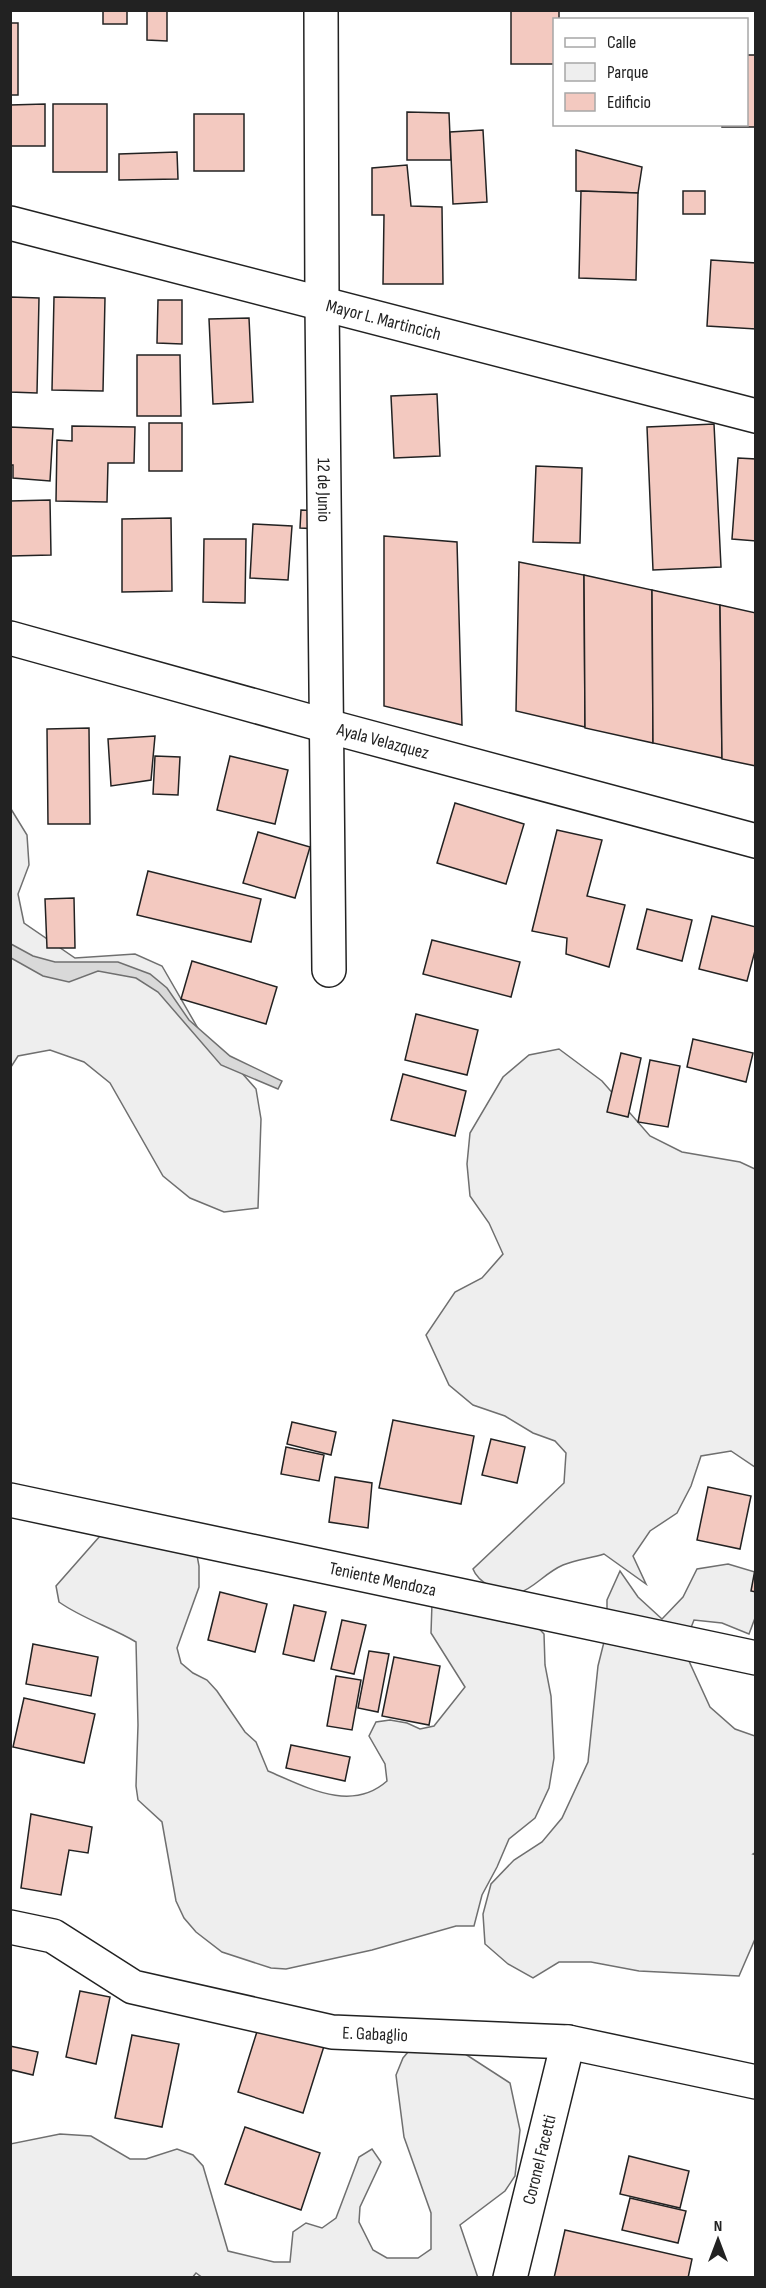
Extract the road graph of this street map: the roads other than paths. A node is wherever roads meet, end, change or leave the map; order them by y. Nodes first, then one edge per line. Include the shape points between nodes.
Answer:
1 (321, 10) edge
2 (10, 223) edge
3 (322, 303) junction
4 (756, 416) edge
5 (10, 638) edge
6 (327, 726) junction
7 (756, 841) edge
8 (329, 970) dead end
9 (10, 1500) edge
10 (756, 1658) edge
11 (10, 1927) edge
12 (568, 2042) junction
13 (756, 2082) edge
14 (510, 2277) edge

1 - 3 street, 12 de Junio
2 - 3 street, Mayor L. Martincich
3 - 4 street, Mayor L. Martincich
3 - 6 street, 12 de Junio
5 - 6 street, Ayala Velazquez
6 - 7 street, Ayala Velazquez
6 - 8 street, 12 de Junio
9 - 10 street, Teniente Mendoza
11 - 12 street, E. Gabaglio via 53,1936 133,1988 332,2032
12 - 13 street, E. Gabaglio
12 - 14 street, Coronel Facetti

